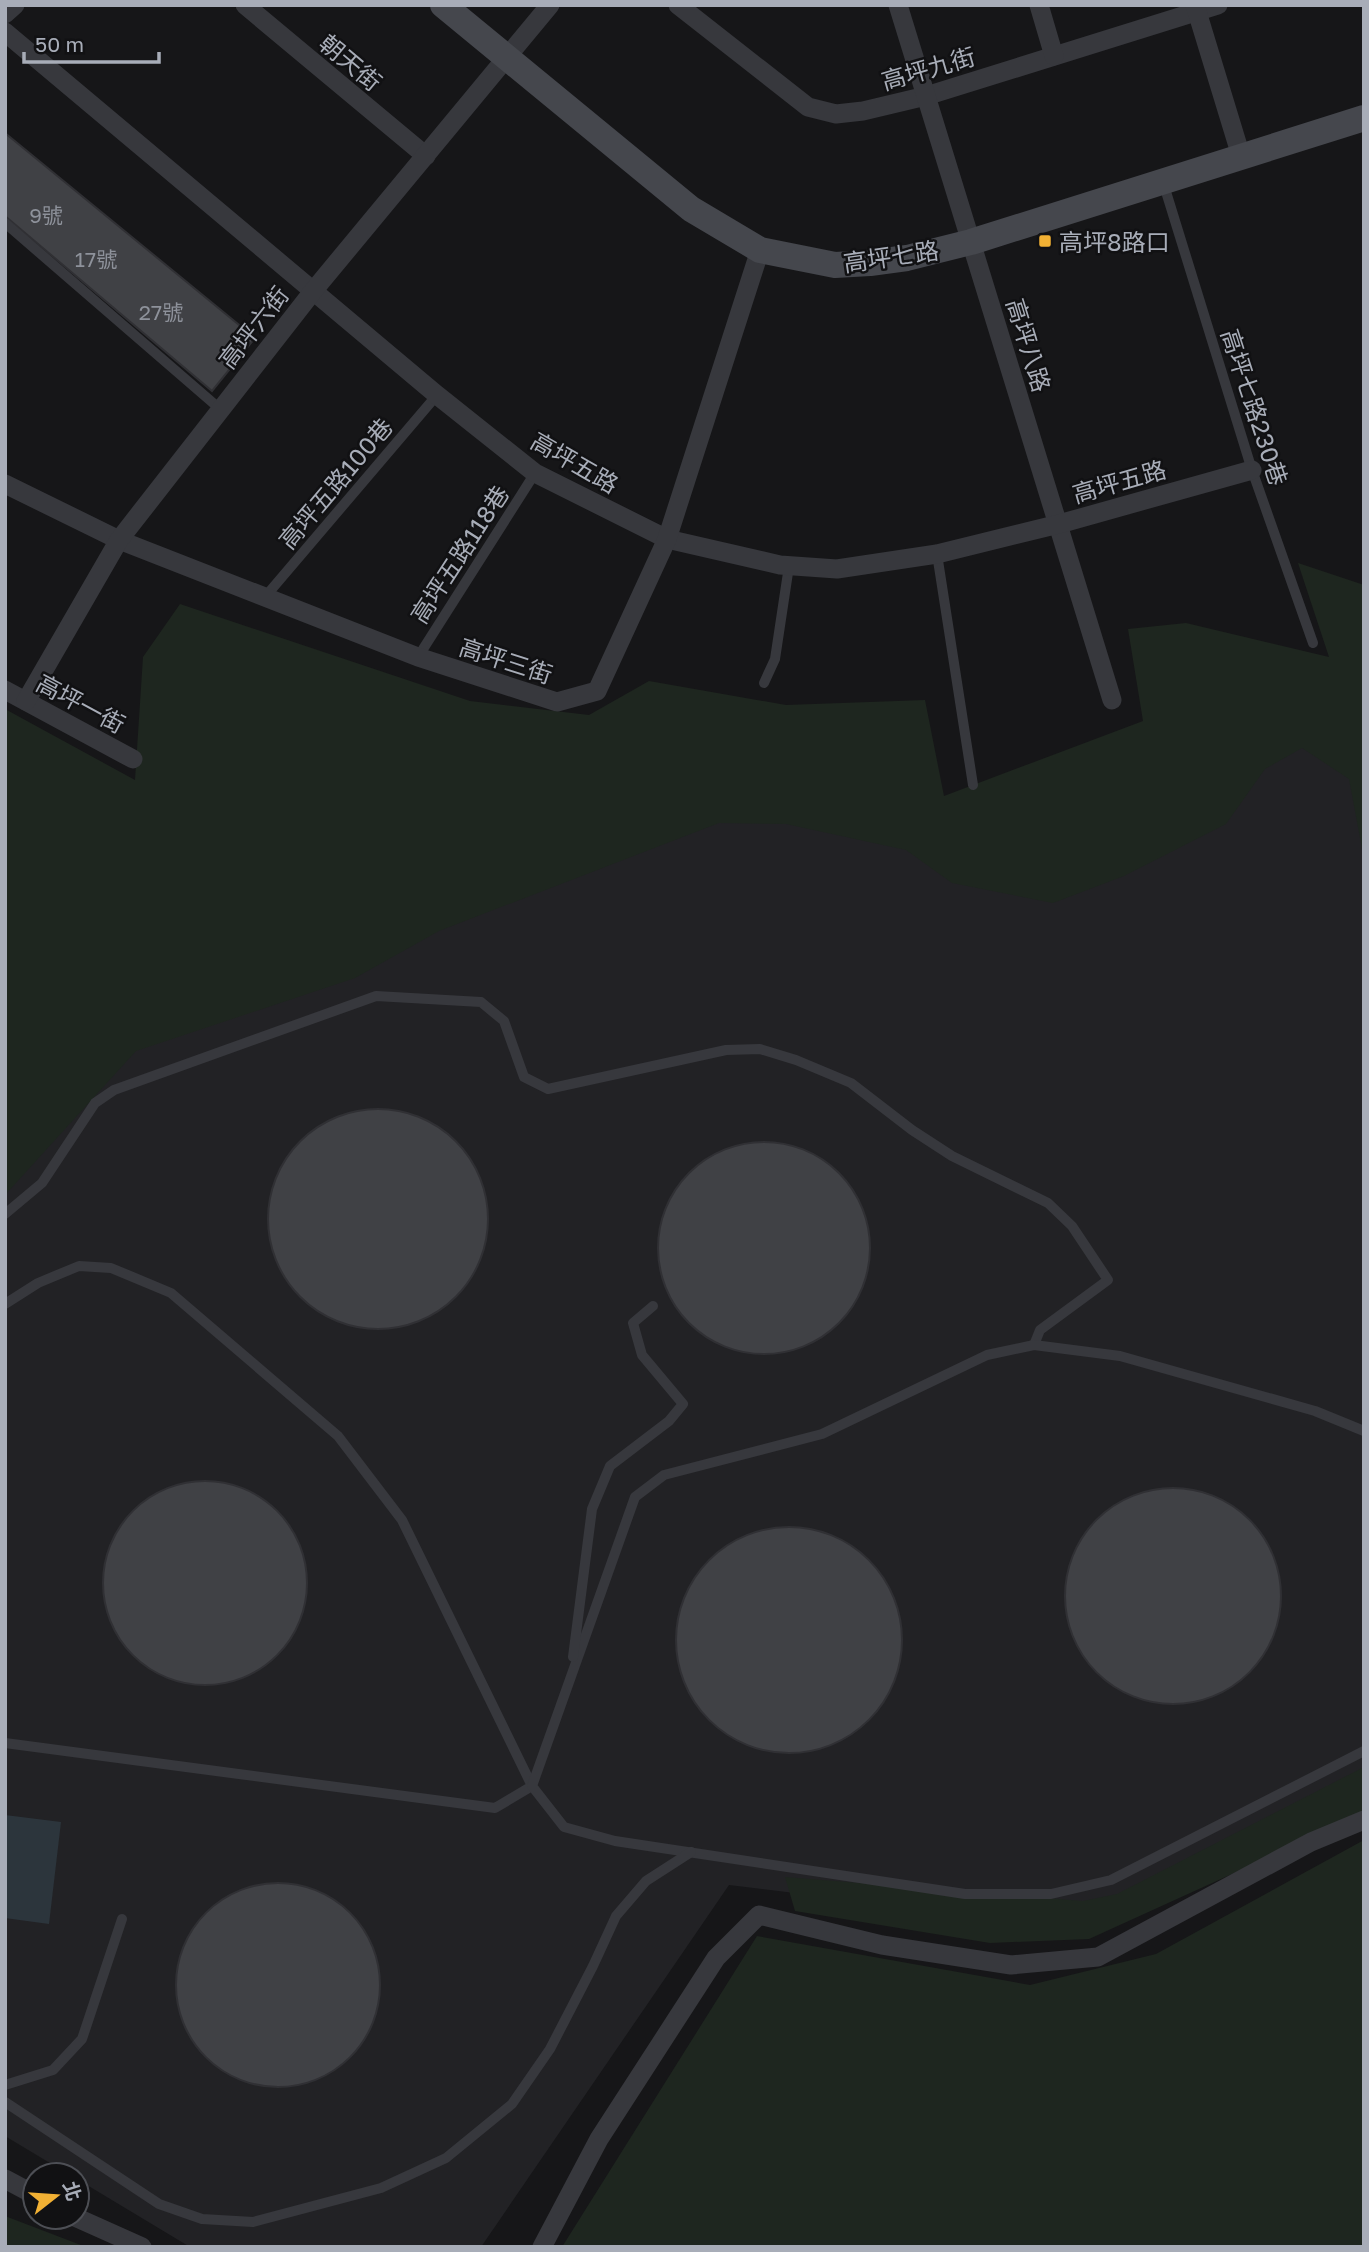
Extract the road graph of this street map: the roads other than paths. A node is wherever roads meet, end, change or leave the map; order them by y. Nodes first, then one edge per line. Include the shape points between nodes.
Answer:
1 (15, 5) edge
2 (245, 5) edge
3 (443, 5) edge
4 (550, 5) edge
5 (678, 5) edge
6 (898, 5) edge
7 (1039, 5) edge
8 (1217, 5) edge
9 (1196, 8) edge
10 (5, 13) edge
11 (5, 32) edge
12 (1054, 56) junction
13 (505, 58) junction
14 (926, 96) junction
15 (1364, 118) edge
16 (426, 156) junction
17 (1241, 156) junction
18 (1163, 181) junction
19 (5, 223) edge
20 (971, 242) junction
21 (760, 250) junction
22 (314, 290) junction
23 (436, 395) junction
24 (220, 409) junction
25 (1252, 470) junction
26 (535, 473) junction
27 (5, 484) edge
28 (1059, 524) junction
29 (667, 539) junction
30 (119, 540) junction
31 (937, 554) junction
32 (789, 566) junction
33 (265, 597) junction
34 (1313, 643) dead end
35 (418, 657) junction
36 (764, 683) dead end
37 (5, 690) edge
38 (26, 701) junction
39 (1112, 701) dead end
40 (133, 759) dead end
41 (973, 785) dead end
42 (5, 1214) edge
43 (5, 1304) edge
44 (653, 1306) dead end
45 (1034, 1345) junction
46 (1364, 1431) edge
47 (570, 1678) junction
48 (5, 1743) edge
49 (1364, 1751) edge
50 (532, 1786) junction
51 (1364, 1820) edge
52 (691, 1852) junction
53 (122, 1919) dead end
54 (5, 2085) edge
55 (5, 2102) edge
56 (5, 2179) edge
57 (21, 2188) edge
58 (91, 2224) edge
59 (142, 2247) edge
60 (542, 2247) edge

1 - 10 street
2 - 16 street, 朝天街
3 - 13 street, 高坪七路
4 - 13 street, 高坪六街
5 - 14 street, 高坪九街 via 808,107 836,114
6 - 14 street, 高坪八路
7 - 12 street
8 - 9 street, 高坪九街
9 - 12 street, 高坪九街
9 - 17 street
11 - 22 street, 高坪五路
12 - 14 street, 高坪九街
13 - 16 street, 高坪六街
13 - 21 street, 高坪七路 via 691,208
14 - 20 street, 高坪八路
15 - 17 street, 高坪七路
16 - 22 street, 高坪六街
17 - 18 street, 高坪七路
18 - 20 street, 高坪七路
18 - 25 lane, 高坪七路230巷
19 - 24 lane
20 - 21 street, 高坪七路 via 907,258 835,265
20 - 28 street, 高坪八路
21 - 29 street, 高坪三街
22 - 23 street, 高坪五路
22 - 24 street, 高坪六街
23 - 26 street, 高坪五路
23 - 33 lane, 高坪五路100巷
24 - 30 street, 高坪六街
25 - 28 street, 高坪五路
25 - 34 lane, 高坪七路230巷
26 - 29 street, 高坪五路
26 - 35 lane, 高坪五路118巷
27 - 30 street, 高坪三街
28 - 31 street, 高坪五路
28 - 39 street, 高坪八路
29 - 32 street, 高坪五路
29 - 35 street, 高坪三街 via 597,691 557,702
30 - 33 street, 高坪三街
30 - 38 street, 高坪六街
31 - 32 street, 高坪五路 via 837,569
31 - 41 lane
32 - 36 lane via 775,659
33 - 35 street, 高坪三街
37 - 38 street, 高坪一街
38 - 40 street, 高坪一街
42 - 45 lane via 42,1183 95,1103 114,1090 376,996 481,1002 504,1021 524,1077 548,1089 726,1050 760,1049 851,1083 953,1156 1048,1203 1072,1226 1108,1280 1040,1330
43 - 50 lane via 38,1283 79,1266 111,1268 171,1293 338,1436 402,1520
44 - 47 lane via 633,1323 642,1355 683,1404 669,1421 611,1466 592,1509
45 - 46 lane via 1120,1356 1315,1412
45 - 47 lane via 987,1355 822,1434 664,1475 635,1497
47 - 50 lane
48 - 50 lane via 495,1808
49 - 52 lane via 1111,1880 1051,1894 965,1894
50 - 52 lane via 564,1827 615,1841
51 - 60 street via 1311,1842 1098,1957 1011,1965 882,1945 759,1915 716,1958 599,2139
52 - 55 lane via 646,1881 616,1916 550,2049 512,2104 446,2158 381,2188 254,2222 202,2220 159,2204
53 - 54 lane via 82,2039 53,2070
56 - 57 street
58 - 59 street

